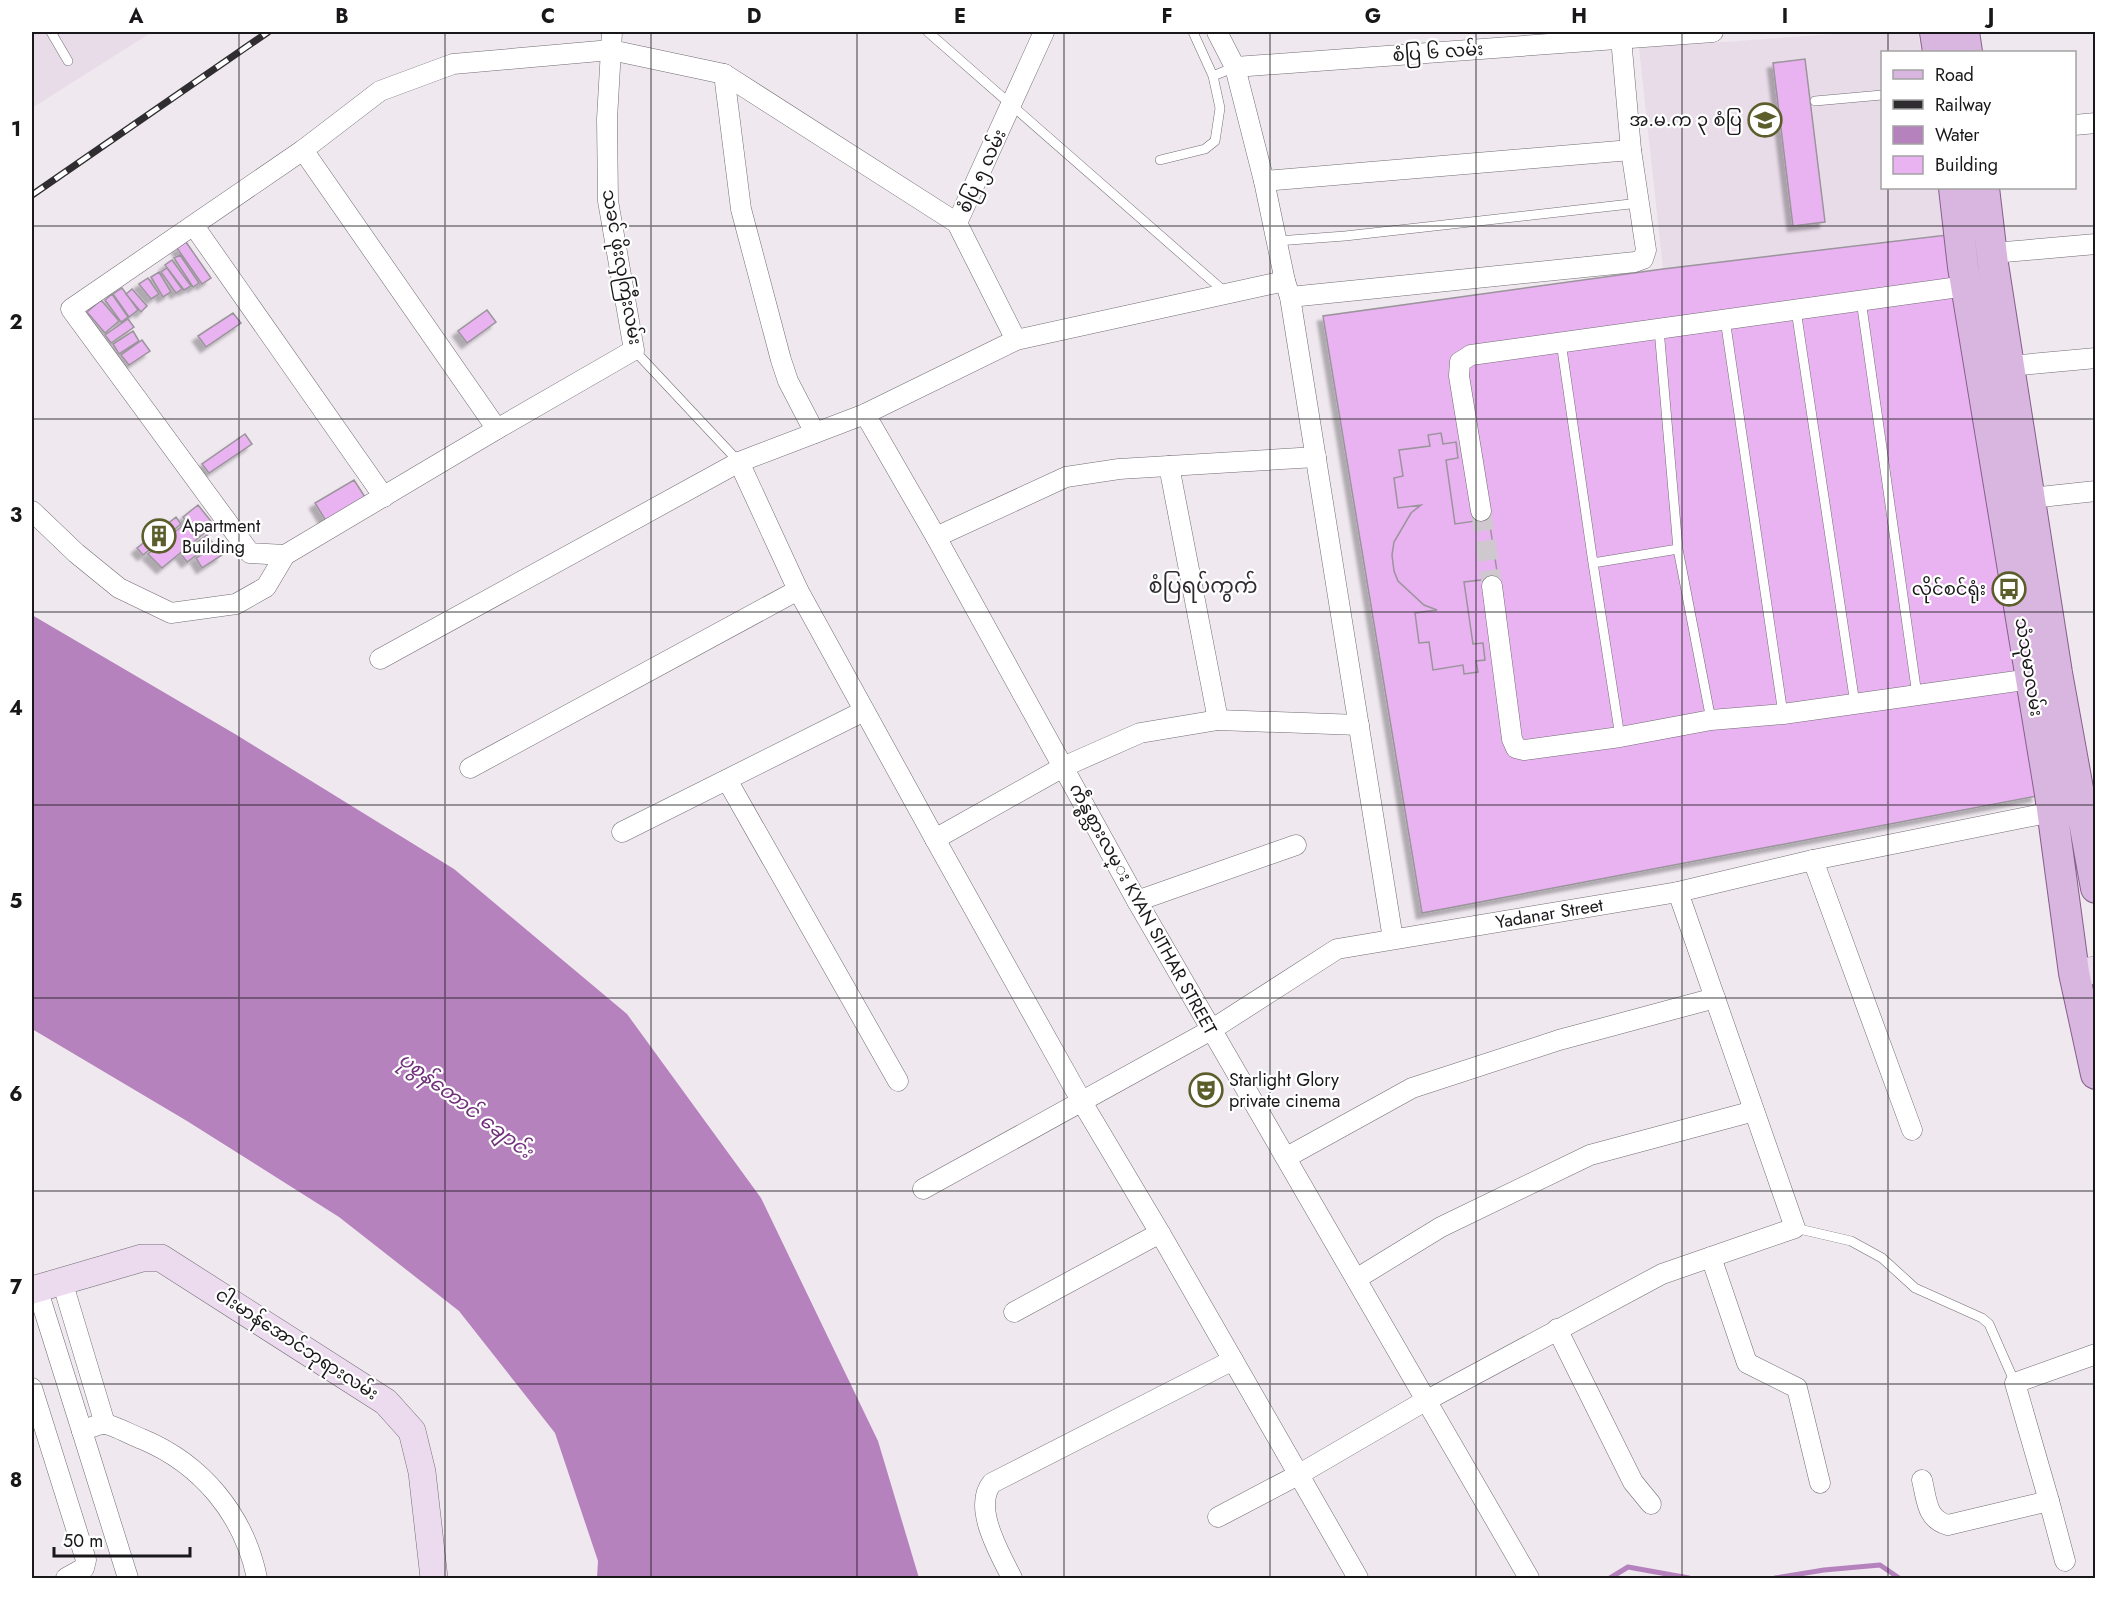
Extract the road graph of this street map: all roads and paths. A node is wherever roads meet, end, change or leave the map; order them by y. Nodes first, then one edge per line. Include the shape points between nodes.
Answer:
1 (51, 32) edge
2 (928, 32) edge
3 (1044, 32) edge
4 (1193, 32) edge
5 (1217, 32) edge
6 (1713, 32) edge
7 (1935, 32) edge
8 (1964, 32) edge
9 (1622, 38) junction
10 (612, 41) edge
11 (1938, 51) edge
12 (1967, 51) edge
13 (68, 61) dead end
14 (1235, 67) junction
15 (724, 74) junction
16 (1213, 76) junction
17 (1881, 95) edge
18 (1815, 101) dead end
19 (1012, 104) junction
20 (2096, 123) edge
21 (2076, 125) edge
22 (303, 150) junction
23 (1632, 150) junction
24 (1160, 160) dead end
25 (1264, 181) junction
26 (1954, 189) edge
27 (1984, 189) edge
28 (1639, 203) junction
29 (957, 223) junction
30 (194, 226) junction
31 (1277, 241) junction
32 (2096, 244) edge
33 (1993, 258) junction
34 (1965, 277) junction
35 (1288, 289) junction
36 (1226, 293) junction
37 (1861, 300) junction
38 (1796, 310) junction
39 (1725, 319) junction
40 (1659, 329) junction
41 (1016, 340) junction
42 (1561, 342) junction
43 (634, 350) junction
44 (2096, 358) edge
45 (2009, 366) junction
46 (865, 414) junction
47 (497, 429) junction
48 (815, 433) junction
49 (1316, 457) junction
50 (739, 462) junction
51 (1169, 466) junction
52 (2096, 491) edge
53 (384, 497) junction
54 (2031, 498) junction
55 (32, 511) edge
56 (1481, 511) tunnel mouth
57 (936, 537) junction
58 (1678, 549) junction
59 (285, 555) junction
60 (1593, 562) junction
61 (1492, 586) tunnel mouth
62 (798, 590) junction
63 (380, 659) dead end
64 (2031, 679) junction
65 (1917, 695) junction
66 (1855, 704) junction
67 (864, 711) junction
68 (1784, 714) junction
69 (1218, 720) junction
70 (1711, 720) junction
71 (1359, 725) junction
72 (1620, 737) junction
73 (1063, 767) junction
74 (470, 768) dead end
75 (727, 780) junction
76 (2052, 812) junction
77 (622, 832) dead end
78 (935, 839) junction
79 (1296, 845) dead end
80 (1813, 860) junction
81 (2096, 888) edge
82 (1678, 892) junction
83 (1137, 901) junction
84 (1393, 939) junction
85 (2085, 971) edge
86 (1715, 998) junction
87 (1210, 1030) junction
88 (2096, 1074) edge
89 (898, 1082) dead end
90 (1082, 1102) junction
91 (1754, 1111) junction
92 (1912, 1130) dead end
93 (1287, 1157) junction
94 (923, 1189) dead end
95 (1795, 1228) junction
96 (1160, 1233) junction
97 (1711, 1257) junction
98 (1356, 1279) junction
99 (43, 1286) edge
100 (1014, 1312) dead end
101 (1557, 1329) junction
102 (2096, 1354) edge
103 (1233, 1360) junction
104 (2014, 1383) junction
105 (32, 1388) edge
106 (1427, 1401) junction
107 (105, 1424) junction
108 (82, 1431) junction
109 (1298, 1475) junction
110 (1922, 1480) dead end
111 (1820, 1483) dead end
112 (2049, 1501) junction
113 (1651, 1504) dead end
114 (1218, 1516) dead end
115 (2065, 1561) dead end
116 (66, 1578) edge
117 (128, 1578) edge
118 (257, 1578) edge
119 (434, 1578) edge
120 (1012, 1578) edge
121 (1358, 1578) edge
122 (1529, 1578) edge

1 - 13 lane
2 - 19 lane
3 - 19 street, စံပြ ၅ လမ်း
4 - 16 lane
5 - 14 street
6 - 9 street, စံပြ ၆ လမ်း
7 - 11 main road
8 - 12 main road
9 - 14 street, စံပြ ၆ လမ်း
9 - 23 street
10 - 15 street
10 - 22 street via 453,64 380,91
10 - 43 street, သခင် ဖိုးလှကြီးလမ်း via 607,119 608,201
14 - 16 lane
14 - 25 street
15 - 29 street
15 - 48 street via 741,209 781,360
16 - 24 lane via 1220,108 1215,141 1204,149
17 - 18 lane
19 - 29 street, စံပြ ၅ လမ်း
19 - 36 lane
20 - 21 street
22 - 30 street
22 - 47 street
23 - 25 street
23 - 28 street
25 - 31 street
26 - 34 main road, သံသုမာလမ်း
27 - 33 main road, သံသုမာလမ်း
28 - 31 lane
28 - 35 street via 1646,249 1643,259 1635,262
29 - 41 street, စံပြ ၅ လမ်း
30 - 53 street
30 - 59 street via 71,309 250,553
31 - 35 street
32 - 33 street
33 - 34 main road
33 - 45 main road, သံသုမာလမ်း
34 - 37 street
34 - 64 main road, သံသုမာလမ်း
35 - 36 street
35 - 49 street
36 - 41 street
37 - 38 street
37 - 65 lane
38 - 39 street
38 - 66 lane
39 - 40 street
39 - 68 lane
40 - 42 street
40 - 58 lane
41 - 46 street
42 - 56 street via 1471,355 1460,362
42 - 60 lane
43 - 47 street
43 - 50 lane, သခင် ဖိုးလှကြီးလမ်း
44 - 45 street
45 - 54 main road, သံသုမာလမ်း
46 - 48 street
46 - 57 street, ကဵန္စစ္သားလမ္း KYAN SITHAR STREET
47 - 53 street
48 - 50 street
49 - 51 street
49 - 71 street
50 - 62 street
50 - 63 street
51 - 57 street via 1066,477
51 - 69 street
52 - 54 street
53 - 59 street
54 - 81 main road, သံသုမာလမ်း
55 - 59 street via 119,588 171,614 236,604 266,586
57 - 73 street, ကဵန္စစ္သားလမ္း KYAN SITHAR STREET
58 - 60 lane
58 - 70 lane
60 - 72 lane
61 - 72 street via 1516,748
62 - 67 street
62 - 74 street
64 - 65 street
64 - 76 main road, သံသုမာလမ်း
65 - 66 street
66 - 68 street
67 - 75 street
67 - 78 street
68 - 70 street
69 - 71 street
69 - 73 street via 1140,733
70 - 72 street
71 - 84 street
73 - 78 street
73 - 83 street, ကဵန္စစ္သားလမ္း KYAN SITHAR STREET
75 - 77 street
75 - 89 street
76 - 80 street, Yadanar Street
76 - 85 main road, သံသုမာလမ်း
78 - 90 street
79 - 83 street
80 - 82 street, Yadanar Street
80 - 92 street
82 - 84 street, Yadanar Street
82 - 86 street
83 - 87 street, ကဵန္စစ္သားလမ္း KYAN SITHAR STREET
84 - 87 street, Yadanar Street via 1337,949
85 - 88 main road, သံသုမာလမ်း
86 - 91 street
86 - 93 street via 1559,1040 1412,1088
87 - 90 street, Yadanar Street
87 - 93 street, ကဵန္စစ္သားလမ္း KYAN SITHAR STREET
90 - 94 street, Yadanar Street
90 - 96 street
91 - 95 street
91 - 98 street via 1590,1155 1441,1227
93 - 98 street, ကဵန္စစ္သားလမ္း KYAN SITHAR STREET
95 - 97 street
95 - 104 lane via 1851,1241 1882,1258 1915,1288 1982,1318 1989,1324
96 - 100 street
96 - 103 street
97 - 101 street via 1662,1274
97 - 111 street via 1747,1364 1797,1388
98 - 106 street, ကဵန္စစ္သားလမ္း KYAN SITHAR STREET
99 - 107 street
99 - 108 street
99 - 119 street, ငါးမာန်အောင်ဘုရားလမ်း via 142,1258 161,1258 386,1402 412,1431 422,1472
101 - 106 street
101 - 113 street via 1633,1482
102 - 104 street
103 - 109 street
103 - 120 street via 992,1483 985,1501 987,1523
104 - 112 street
105 - 116 street via 86,1560 84,1568
106 - 109 street
106 - 122 street, ကဵန္စစ္သားလမ္း KYAN SITHAR STREET
107 - 108 street
107 - 118 street via 166,1449 197,1472 223,1502 246,1540
108 - 117 street
109 - 114 street
109 - 121 street
110 - 112 street via 1932,1517 1948,1525
112 - 115 street

